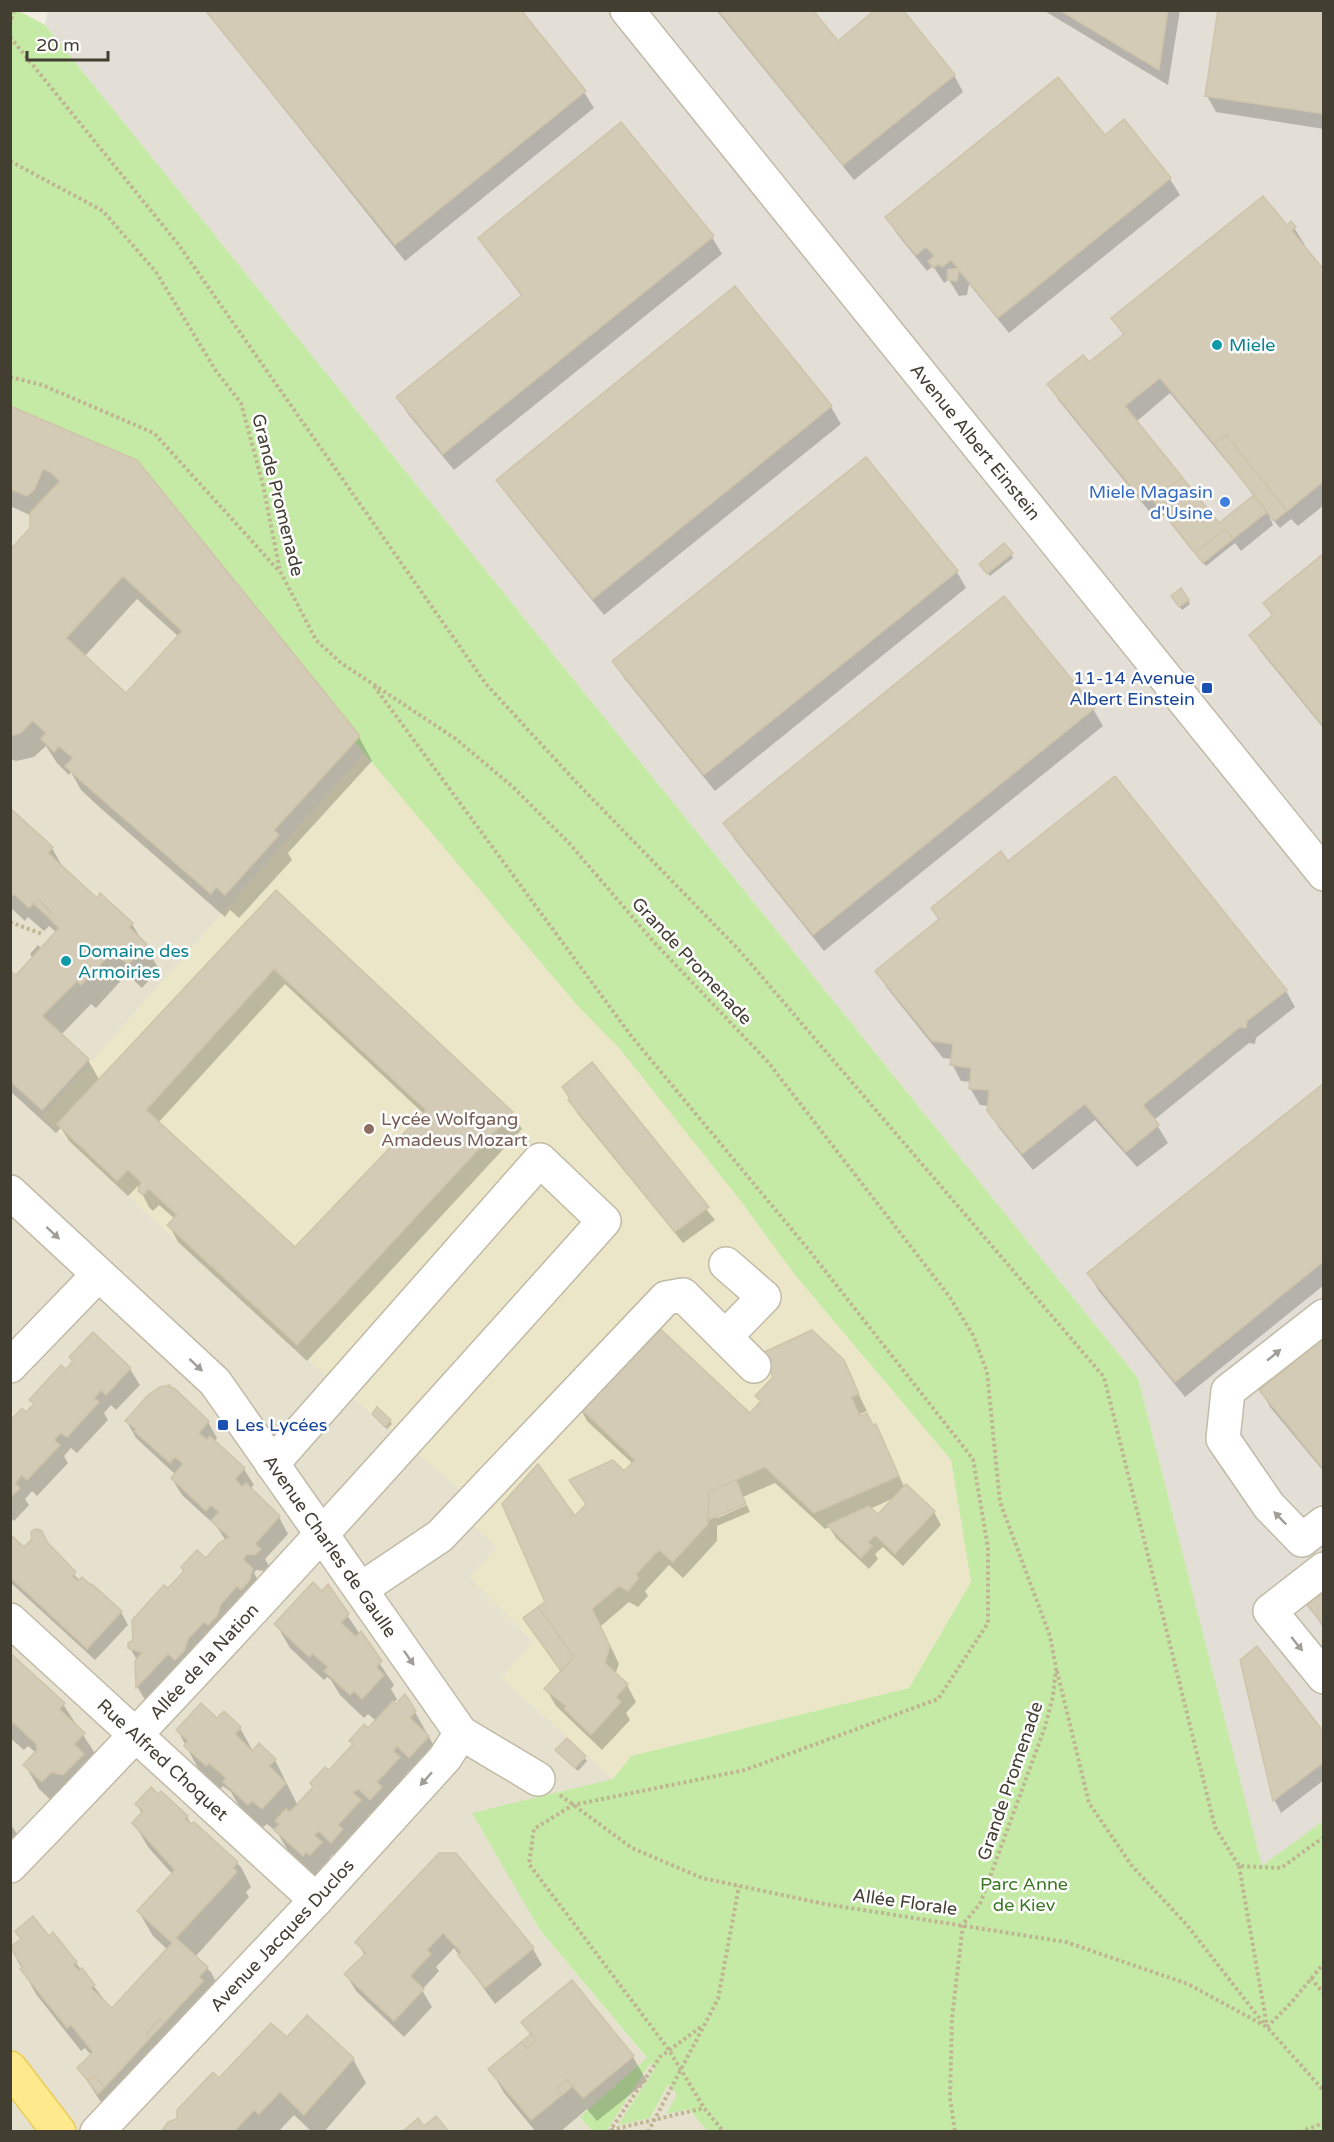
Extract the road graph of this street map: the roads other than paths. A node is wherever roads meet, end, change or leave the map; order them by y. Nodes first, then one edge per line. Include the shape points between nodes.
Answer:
1 (627, 10) edge
2 (1323, 873) edge
3 (10, 1192) edge
4 (726, 1264) dead end
5 (98, 1275) junction
6 (1323, 1316) edge
7 (725, 1337) junction
8 (10, 1366) edge
9 (754, 1366) dead end
10 (272, 1464) junction
11 (1323, 1523) edge
12 (323, 1535) junction
13 (1323, 1569) edge
14 (360, 1589) junction
15 (10, 1620) edge
16 (1323, 1677) edge
17 (461, 1733) junction
18 (137, 1736) junction
19 (538, 1779) road end
20 (10, 1866) edge
21 (316, 1900) junction
22 (10, 2068) edge
23 (59, 2132) edge
24 (97, 2132) edge

1 - 2 street, Avenue Albert Einstein
3 -> 5 street, Avenue Charles de Gaulle
4 - 7 street via 764,1297
5 - 8 street
5 -> 10 street, Avenue Charles de Gaulle via 215,1382
11 -> 6 street via 1302,1540 1269,1506 1223,1439 1228,1391
7 - 9 street
7 - 14 street via 683,1295 666,1298 440,1536
10 - 12 street, Avenue Charles de Gaulle
10 - 12 street, Allée de la Nation via 540,1160 604,1221
12 - 14 street, Avenue Charles de Gaulle
12 - 18 street, Allée de la Nation
13 -> 16 street via 1270,1611
14 -> 17 street, Avenue Charles de Gaulle
15 - 18 street, Rue Alfred Choquet
17 - 19 street
17 -> 21 street, Avenue Jacques Duclos via 446,1758
18 - 20 street, Allée de la Nation
18 - 21 street, Rue Alfred Choquet
21 - 24 street, Avenue Jacques Duclos
22 - 23 main road

